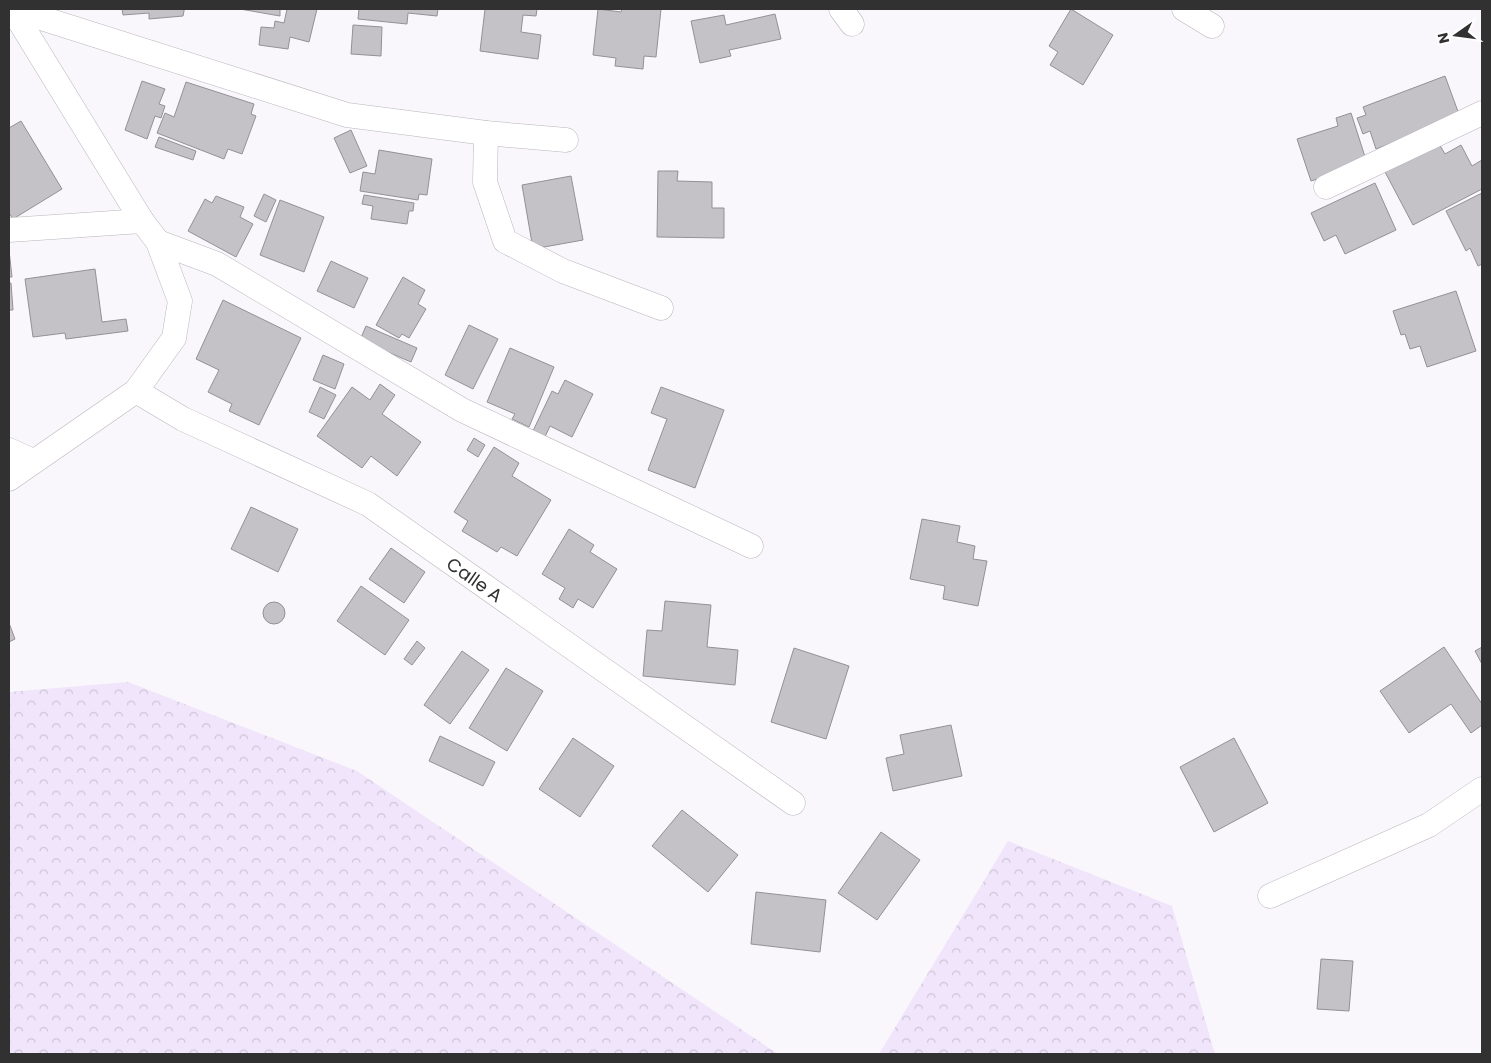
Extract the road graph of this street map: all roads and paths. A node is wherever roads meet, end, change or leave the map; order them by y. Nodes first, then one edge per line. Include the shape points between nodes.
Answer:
1 (12, 9) edge
2 (1184, 9) edge
3 (1212, 26) dead end
4 (1482, 113) edge
5 (486, 133) junction
6 (566, 140) dead end
7 (1326, 187) dead end
8 (142, 221) junction
9 (9, 230) edge
10 (158, 242) junction
11 (662, 308) dead end
12 (136, 392) junction
13 (9, 450) edge
14 (33, 461) junction
15 (9, 479) edge
16 (751, 546) dead end
17 (1482, 789) edge
18 (793, 803) dead end
19 (1270, 896) dead end

1 - 5 street via 347,115
1 - 8 street
2 - 3 street
4 - 7 street
5 - 6 street
5 - 11 street via 485,182 505,241 563,271
8 - 9 street
8 - 10 street
10 - 12 street via 180,301 174,338
10 - 16 street via 217,264 462,410
12 - 14 street
12 - 18 street, Calle A via 183,419 368,504
13 - 14 street
14 - 15 street
17 - 19 street via 1429,825

